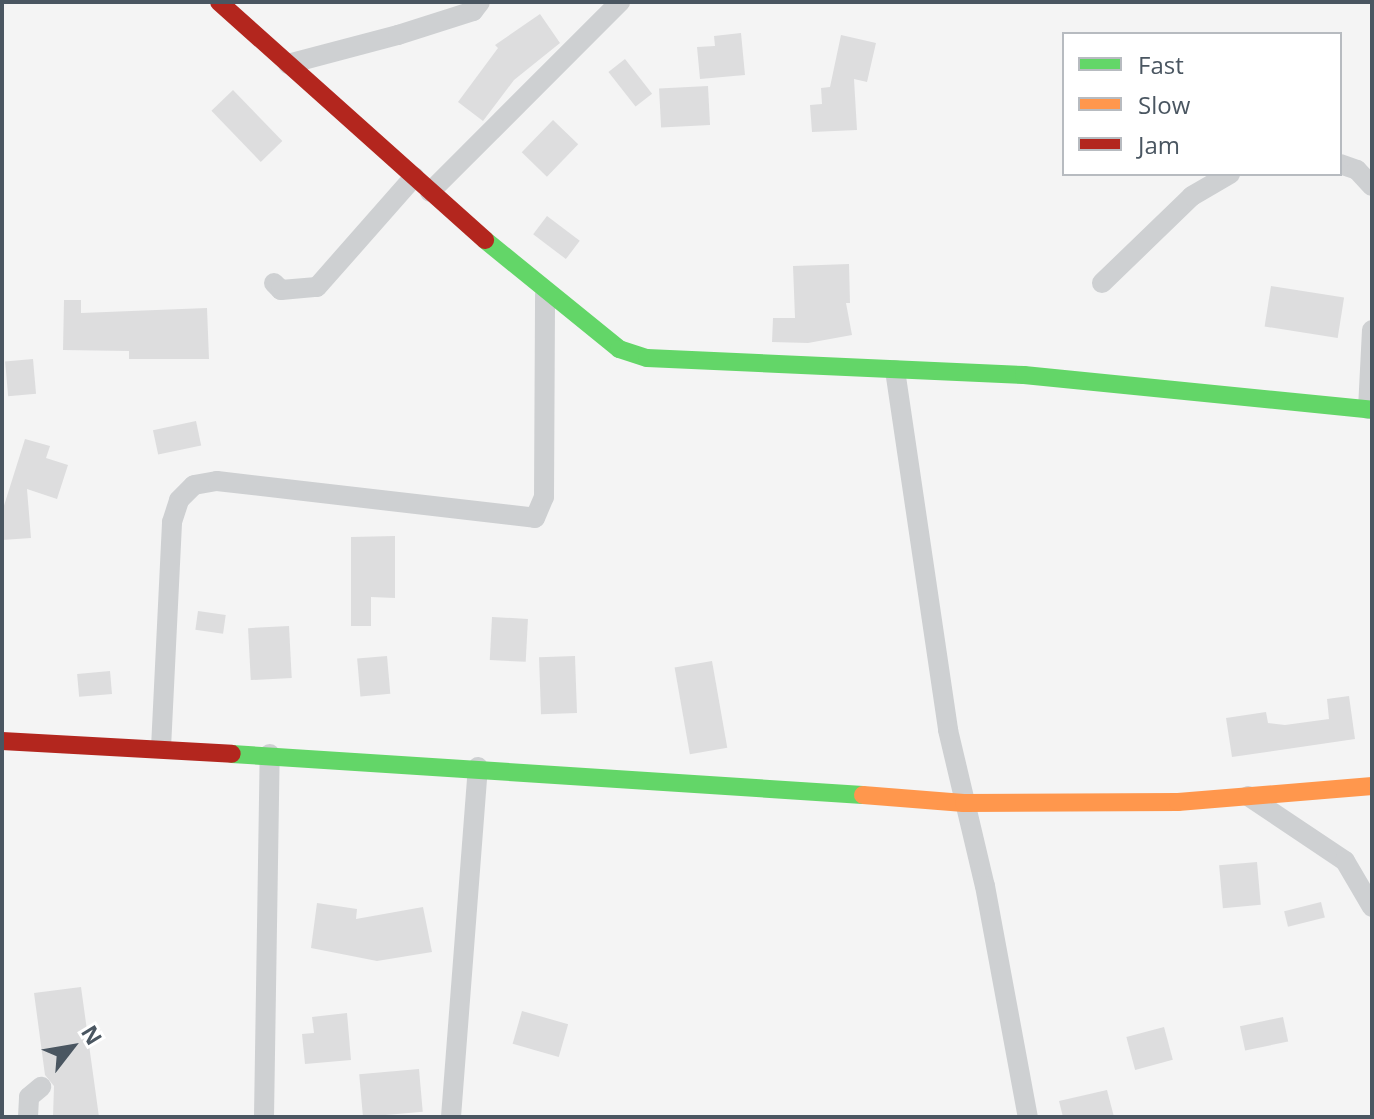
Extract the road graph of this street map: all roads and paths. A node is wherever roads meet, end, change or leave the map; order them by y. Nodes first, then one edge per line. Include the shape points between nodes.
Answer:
1 (219, 2) edge
2 (480, 2) edge
3 (620, 2) edge
4 (288, 64) junction
5 (1342, 165) edge
6 (1372, 165) edge
7 (1227, 176) edge
8 (414, 177) junction
9 (1372, 180) edge
10 (1372, 186) edge
11 (430, 192) junction
12 (274, 283) dead end
13 (1102, 283) dead end
14 (545, 294) junction
15 (1372, 330) edge
16 (895, 370) junction
17 (1370, 409) edge
18 (2, 741) edge
19 (161, 748) junction
20 (270, 754) junction
21 (478, 767) junction
22 (1372, 786) edge
23 (1248, 796) junction
24 (964, 803) junction
25 (1372, 907) edge
26 (41, 1087) dead end
27 (28, 1117) edge
28 (264, 1117) edge
29 (451, 1117) edge
30 (1028, 1117) edge

1 - 4 street
2 - 4 street via 458,16
3 - 11 street
4 - 8 street
5 - 10 street via 1357,170
6 - 9 street
7 - 13 street via 1192,196
8 - 11 street
8 - 12 street via 317,287 281,290
11 - 14 street
14 - 16 street via 608,342 647,358
14 - 19 street via 544,497 535,518 217,481 194,485 179,500 172,522
15 - 17 street
16 - 17 street via 1024,375
16 - 24 street via 948,730
18 - 19 street
19 - 20 street
20 - 21 street
20 - 28 street
21 - 24 street
21 - 29 street
22 - 23 street
23 - 24 street
23 - 25 street via 1345,861
24 - 30 street via 988,899
26 - 27 street via 29,1097

